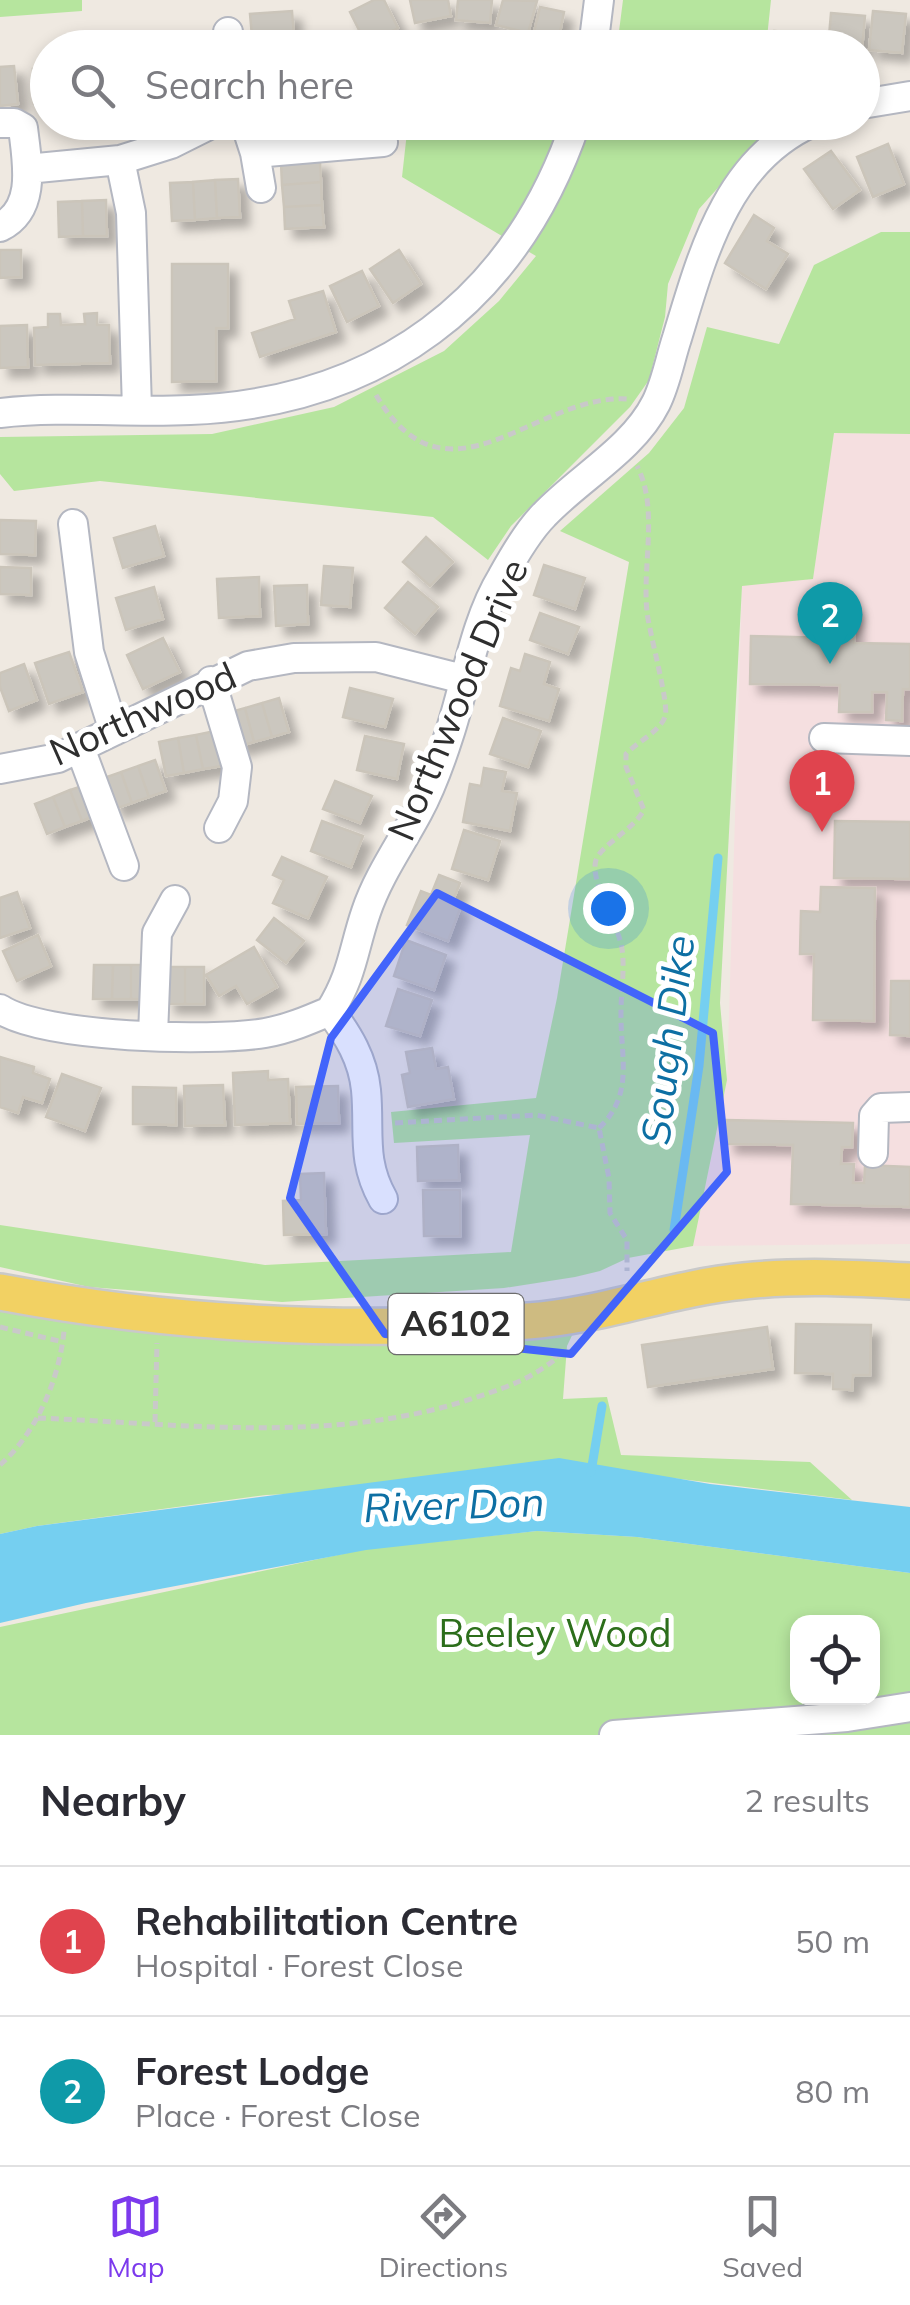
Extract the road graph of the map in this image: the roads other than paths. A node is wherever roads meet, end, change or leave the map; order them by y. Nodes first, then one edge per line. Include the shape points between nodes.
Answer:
1 (600, 0) edge
2 (596, 30) edge
3 (910, 96) edge
4 (880, 101) edge
5 (0, 123) edge
6 (179, 140) edge
7 (251, 140) edge
8 (569, 140) edge
9 (784, 140) edge
10 (383, 142) dead end
11 (255, 153) junction
12 (120, 160) junction
13 (28, 168) junction
14 (261, 188) dead end
15 (0, 227) edge
16 (137, 408) junction
17 (0, 413) edge
18 (73, 524) dead end
19 (463, 679) junction
20 (211, 681) junction
21 (114, 731) junction
22 (824, 738) dead end
23 (910, 740) edge
24 (80, 748) junction
25 (0, 769) edge
26 (219, 828) dead end
27 (124, 866) dead end
28 (175, 900) dead end
29 (0, 1009) edge
30 (330, 1010) junction
31 (153, 1035) junction
32 (910, 1106) edge
33 (873, 1153) dead end
34 (384, 1198) dead end
35 (910, 1281) edge
36 (0, 1292) edge
37 (910, 1707) edge
38 (614, 1735) edge

1 - 2 street
3 - 4 street
5 - 13 street via 22,128
6 - 12 street
7 - 11 street
8 - 16 street via 550,188 502,265 432,329 362,372 314,390 187,410
9 - 19 street, Northwood Drive via 754,166 721,212 656,402 624,442 541,517 500,580
10 - 11 street
11 - 14 street
12 - 13 street
12 - 16 street via 132,213
13 - 15 street via 16,219
16 - 17 street
18 - 21 street via 88,652
19 - 20 street, Northwood via 376,657 334,655 248,666
19 - 30 street, Northwood Drive via 437,769 377,887 347,984
20 - 21 street, Northwood
20 - 26 street via 236,767 233,801
21 - 24 street, Northwood
22 - 23 street
24 - 25 street, Northwood
24 - 27 street
28 - 31 street via 157,934
29 - 31 street via 34,1025
30 - 31 street via 264,1034
30 - 34 street via 359,1058 368,1160
32 - 33 street via 881,1108 874,1116
35 - 36 main road, A6102 via 744,1281 528,1321 334,1326 157,1315
37 - 38 street

